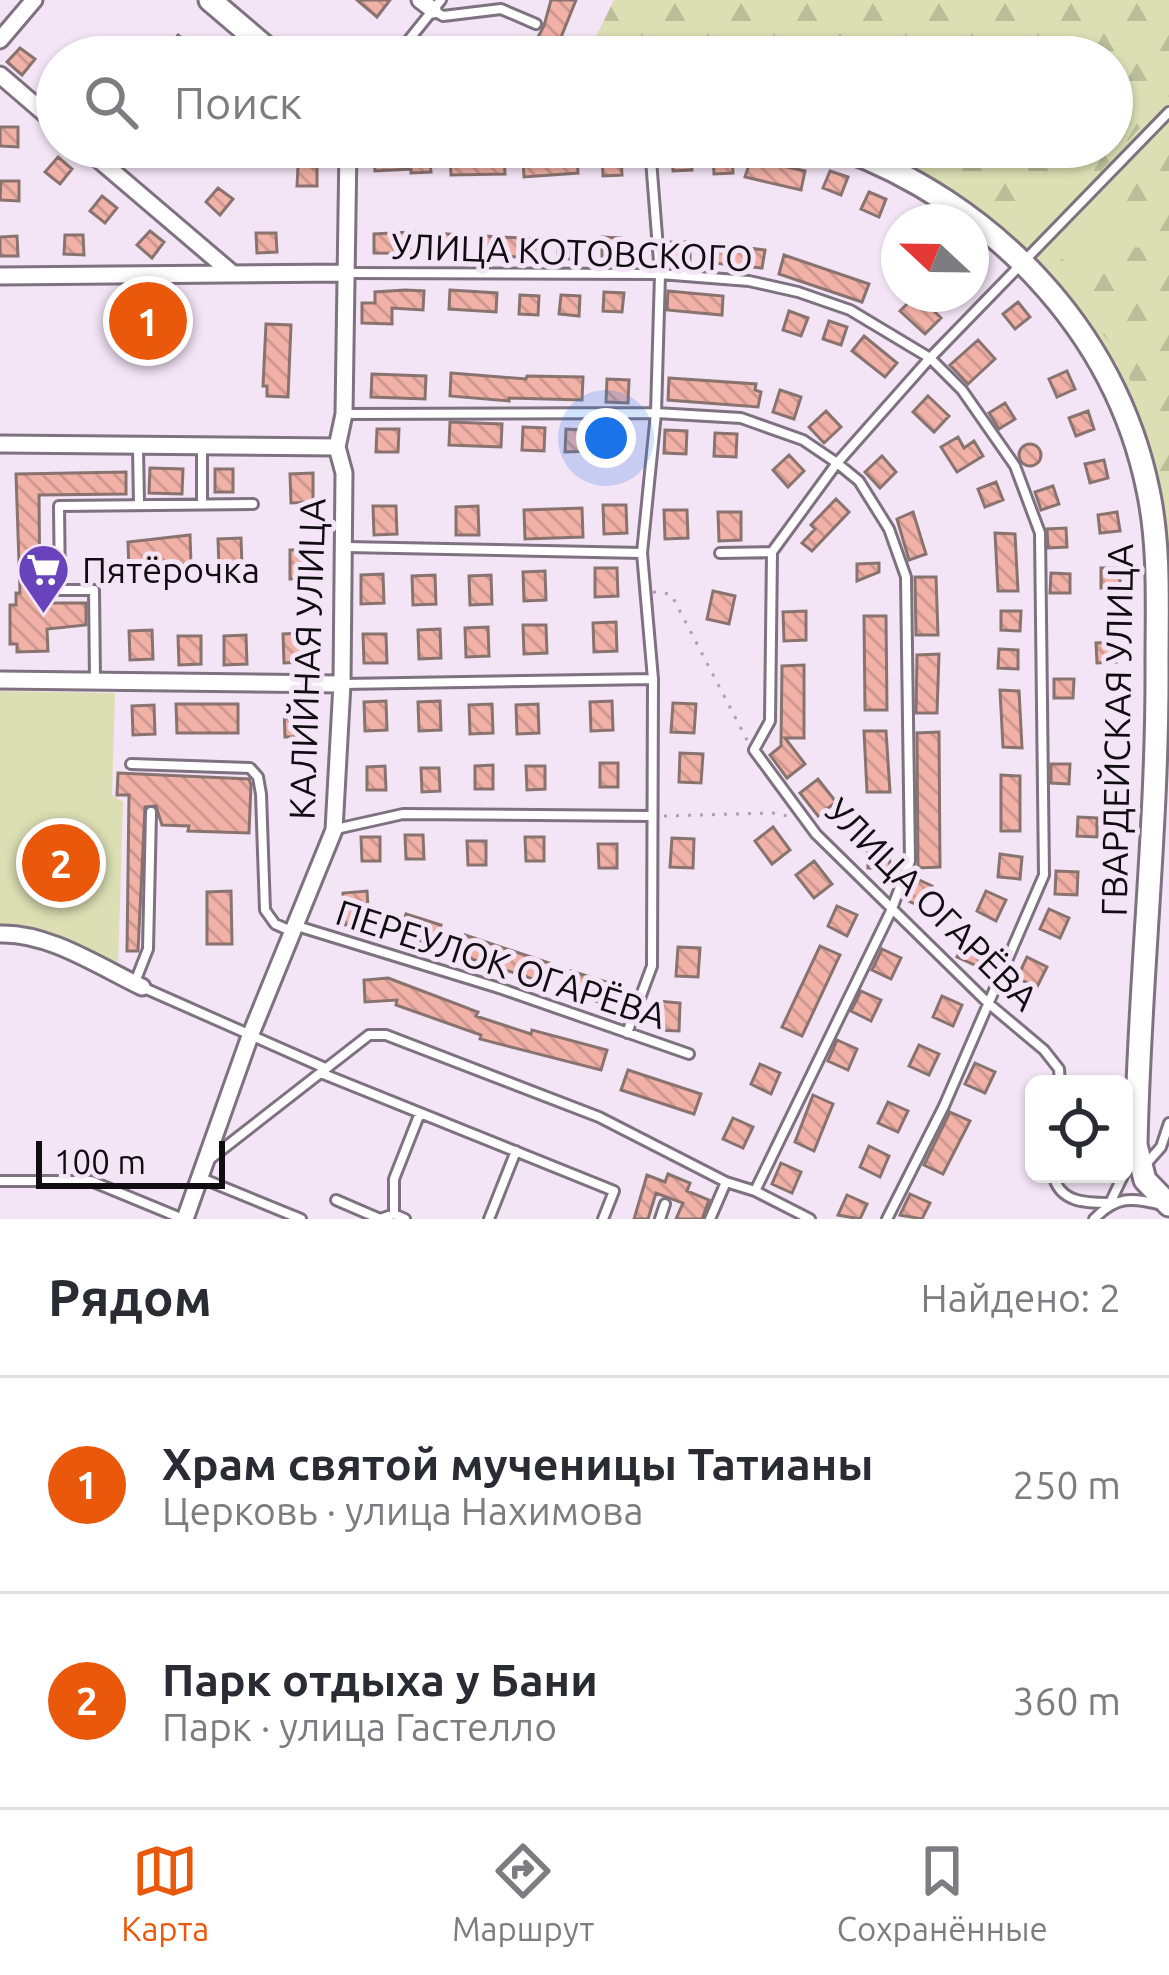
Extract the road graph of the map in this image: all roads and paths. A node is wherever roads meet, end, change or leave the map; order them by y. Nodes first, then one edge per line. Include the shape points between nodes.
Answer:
1 (34, 0) edge
2 (210, 0) edge
3 (431, 3) edge
4 (536, 24) dead end
5 (252, 36) edge
6 (409, 36) edge
7 (0, 40) edge
8 (0, 75) edge
9 (36, 106) edge
10 (1169, 112) edge
11 (1133, 150) edge
12 (109, 168) edge
13 (348, 168) edge
14 (652, 168) edge
15 (887, 168) edge
16 (1116, 168) edge
17 (1025, 263) junction
18 (346, 273) junction
19 (233, 274) junction
20 (660, 274) junction
21 (0, 276) edge
22 (931, 358) junction
23 (656, 413) junction
24 (344, 414) junction
25 (0, 444) edge
26 (138, 445) junction
27 (202, 446) junction
28 (337, 447) junction
29 (837, 463) junction
30 (202, 504) junction
31 (253, 504) dead end
32 (139, 505) junction
33 (345, 547) junction
34 (772, 552) junction
35 (642, 553) junction
36 (720, 553) dead end
37 (645, 591) junction
38 (653, 679) junction
39 (0, 680) edge
40 (95, 681) junction
41 (342, 684) junction
42 (754, 750) junction
43 (131, 764) dead end
44 (151, 812) dead end
45 (651, 816) junction
46 (805, 820) junction
47 (334, 830) junction
48 (891, 911) junction
49 (294, 928) junction
50 (0, 934) edge
51 (138, 986) junction
52 (988, 1003) junction
53 (627, 1033) junction
54 (250, 1036) junction
55 (689, 1054) dead end
56 (323, 1070) junction
57 (1059, 1075) edge
58 (420, 1113) junction
59 (1133, 1113) edge
60 (1169, 1123) edge
61 (1133, 1150) edge
62 (516, 1151) junction
63 (209, 1160) junction
64 (1141, 1169) junction
65 (201, 1178) junction
66 (0, 1181) edge
67 (726, 1182) junction
68 (1055, 1183) edge
69 (1117, 1183) edge
70 (754, 1192) junction
71 (336, 1200) dead end
72 (1110, 1203) junction
73 (665, 1204) dead end
74 (1169, 1206) edge
75 (394, 1214) junction
76 (184, 1219) edge
77 (301, 1219) edge
78 (405, 1219) edge
79 (489, 1219) edge
80 (603, 1219) edge
81 (660, 1219) edge
82 (710, 1219) edge
83 (810, 1219) edge
84 (887, 1219) edge
85 (1094, 1219) edge

1 - 7 street
2 - 5 main road
3 - 4 lane via 443,16 501,9
3 - 6 lane
8 - 9 street
10 - 11 lane
12 - 19 street
13 - 18 street, КАЛИЙНАЯ УЛИЦА
14 - 20 lane
15 - 17 main road, ГВАРДЕЙСКАЯ УЛИЦА via 947,200
16 - 17 lane
17 - 22 lane
17 - 59 main road, ГВАРДЕЙСКАЯ УЛИЦА via 1105,373 1148,489 1157,722
18 - 19 street
18 - 20 lane, УЛИЦА КОТОВСКОГО
18 - 24 street, КАЛИЙНАЯ УЛИЦА
19 - 21 street
20 - 22 lane, УЛИЦА КОТОВСКОГО via 798,292 850,310
20 - 23 lane
22 - 29 lane
22 - 52 lane, УЛИЦА КОТОВСКОГО via 1015,466 1040,533 1044,875
23 - 24 lane
23 - 29 lane via 741,418 803,440
23 - 35 lane
24 - 28 street, КАЛИЙНАЯ УЛИЦА
25 - 26 street
26 - 27 street
26 - 32 lane
27 - 28 street
27 - 30 lane
28 - 33 street, КАЛИЙНАЯ УЛИЦА
29 - 34 lane
29 - 48 lane via 889,529 906,577 910,861
30 - 31 lane
30 - 32 lane
32 - 40 lane via 59,506 60,590 94,590
33 - 35 lane
33 - 41 street, КАЛИЙНАЯ УЛИЦА
34 - 36 lane
34 - 42 lane via 770,721
35 - 37 lane
37 - 38 lane
37 - 42 path via 671,594
38 - 41 lane
38 - 45 lane
39 - 40 street
40 - 41 street
41 - 47 street, КАЛИЙНАЯ УЛИЦА
42 - 46 lane, УЛИЦА ОГАРЁВА
43 - 49 lane, ПЕРЕУЛОК ОГАРЁВА via 250,768 262,794 266,910 275,924
44 - 51 lane via 148,950
45 - 46 path via 773,813
45 - 47 lane via 403,814
45 - 53 lane via 652,966
46 - 48 lane, УЛИЦА ОГАРЁВА
47 - 49 street, КАЛИЙНАЯ УЛИЦА
48 - 52 lane, УЛИЦА ОГАРЁВА
48 - 70 lane
49 - 53 lane, ПЕРЕУЛОК ОГАРЁВА
49 - 54 street, КАЛИЙНАЯ УЛИЦА
50 - 51 street via 46,942
51 - 54 lane
52 - 57 lane, УЛИЦА ОГАРЁВА via 1044,1050
52 - 84 lane, УЛИЦА КОТОВСКОГО
53 - 55 lane, ПЕРЕУЛОК ОГАРЁВА
54 - 56 lane
54 - 63 street, КАЛИЙНАЯ УЛИЦА
56 - 58 lane
56 - 63 lane
56 - 67 lane via 369,1035 386,1035 599,1117
58 - 62 lane
58 - 75 lane via 394,1178
60 - 64 lane
61 - 64 main road, ГВАРДЕЙСКАЯ УЛИЦА
62 - 79 lane
62 - 80 lane via 614,1191
63 - 65 street, КАЛИЙНАЯ УЛИЦА
64 - 74 main road
65 - 76 street, КАЛИЙНАЯ УЛИЦА
65 - 77 lane
66 - 76 lane via 91,1181
67 - 70 lane
67 - 82 lane
68 - 72 lane via 1082,1203
69 - 72 lane
70 - 83 lane
71 - 75 lane via 380,1219
72 - 74 lane
72 - 85 lane
73 - 81 lane
75 - 78 lane

